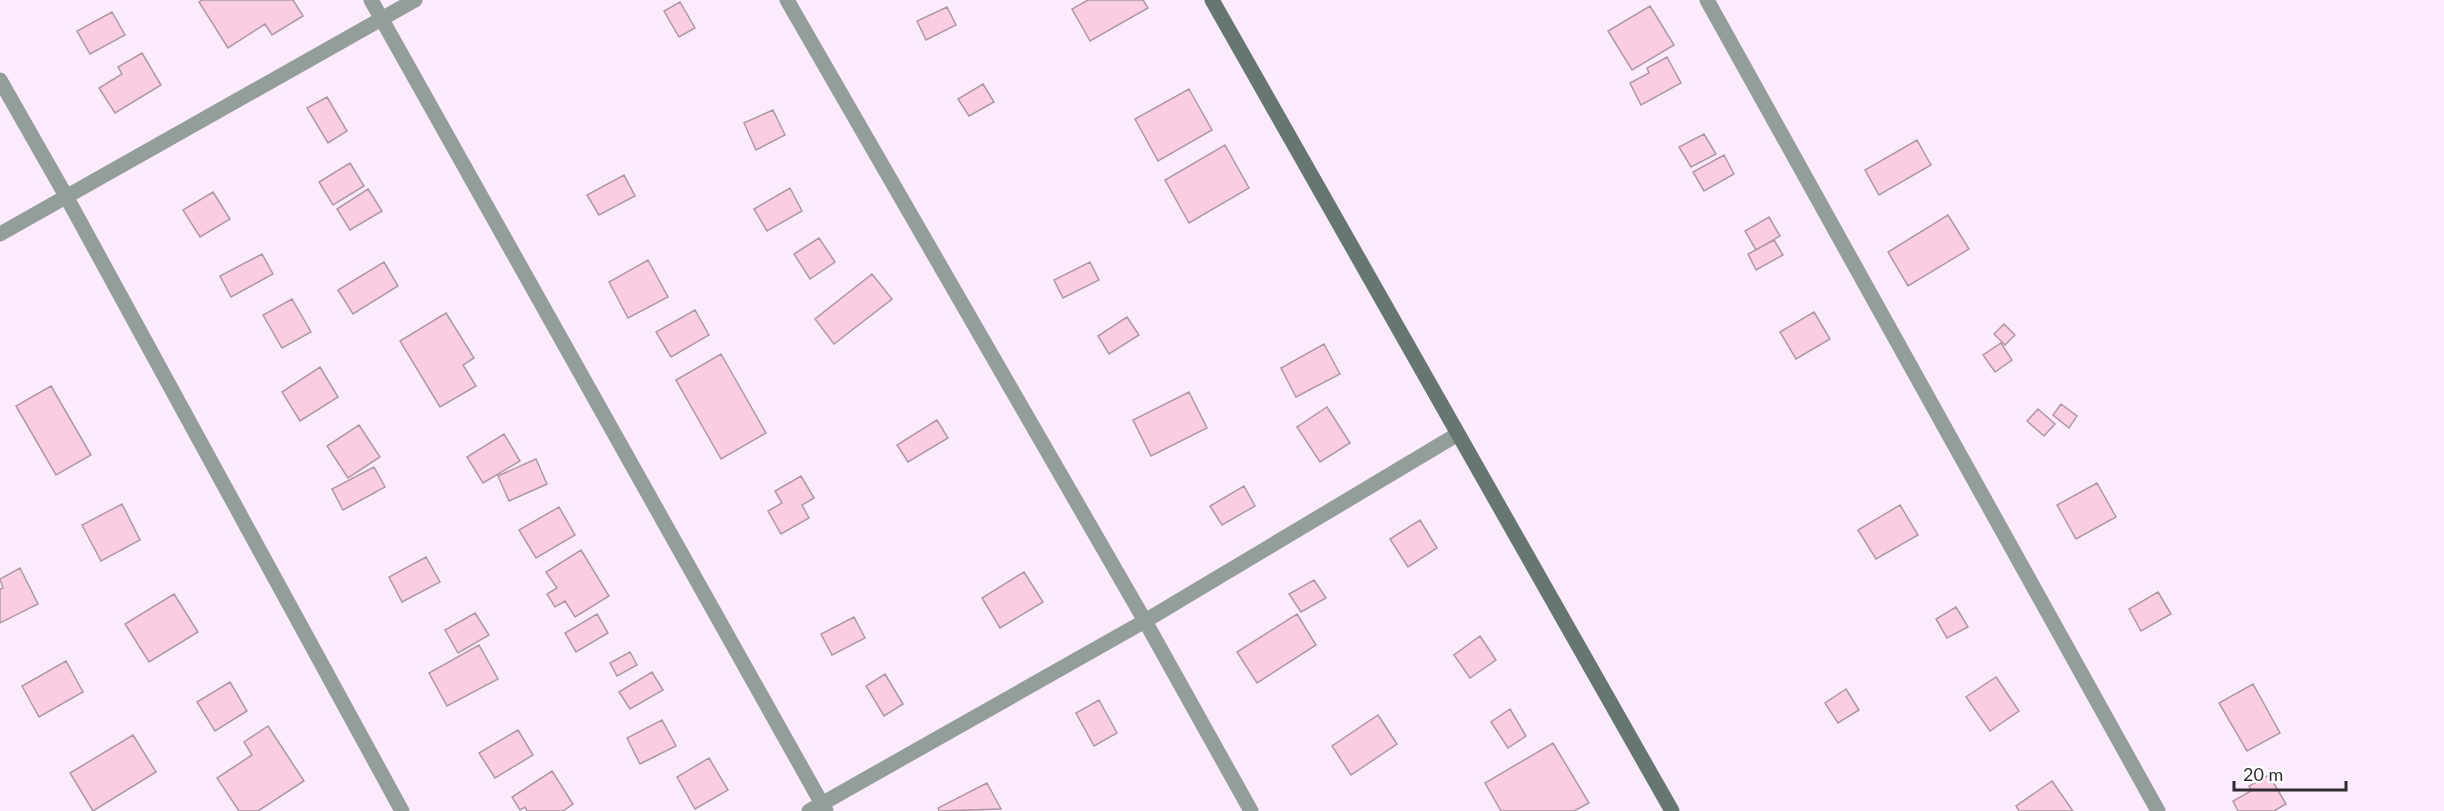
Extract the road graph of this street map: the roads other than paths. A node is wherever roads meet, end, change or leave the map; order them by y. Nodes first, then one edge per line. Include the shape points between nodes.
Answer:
1 (371, 0) edge
2 (416, 0) edge
3 (787, 0) edge
4 (1212, 0) edge
5 (1707, 0) edge
6 (382, 19) junction
7 (0, 80) edge
8 (66, 196) junction
9 (0, 234) edge
10 (1458, 434) junction
11 (1145, 621) junction
12 (819, 809) edge
13 (402, 811) edge
14 (1251, 811) edge
15 (1672, 811) edge
16 (2158, 811) edge

1 - 6 street
2 - 6 street
3 - 11 street
4 - 10 main road
5 - 16 street
6 - 8 street
6 - 12 street
7 - 8 street
8 - 9 street
8 - 13 street
10 - 11 street
10 - 15 main road
11 - 12 street
11 - 14 street

